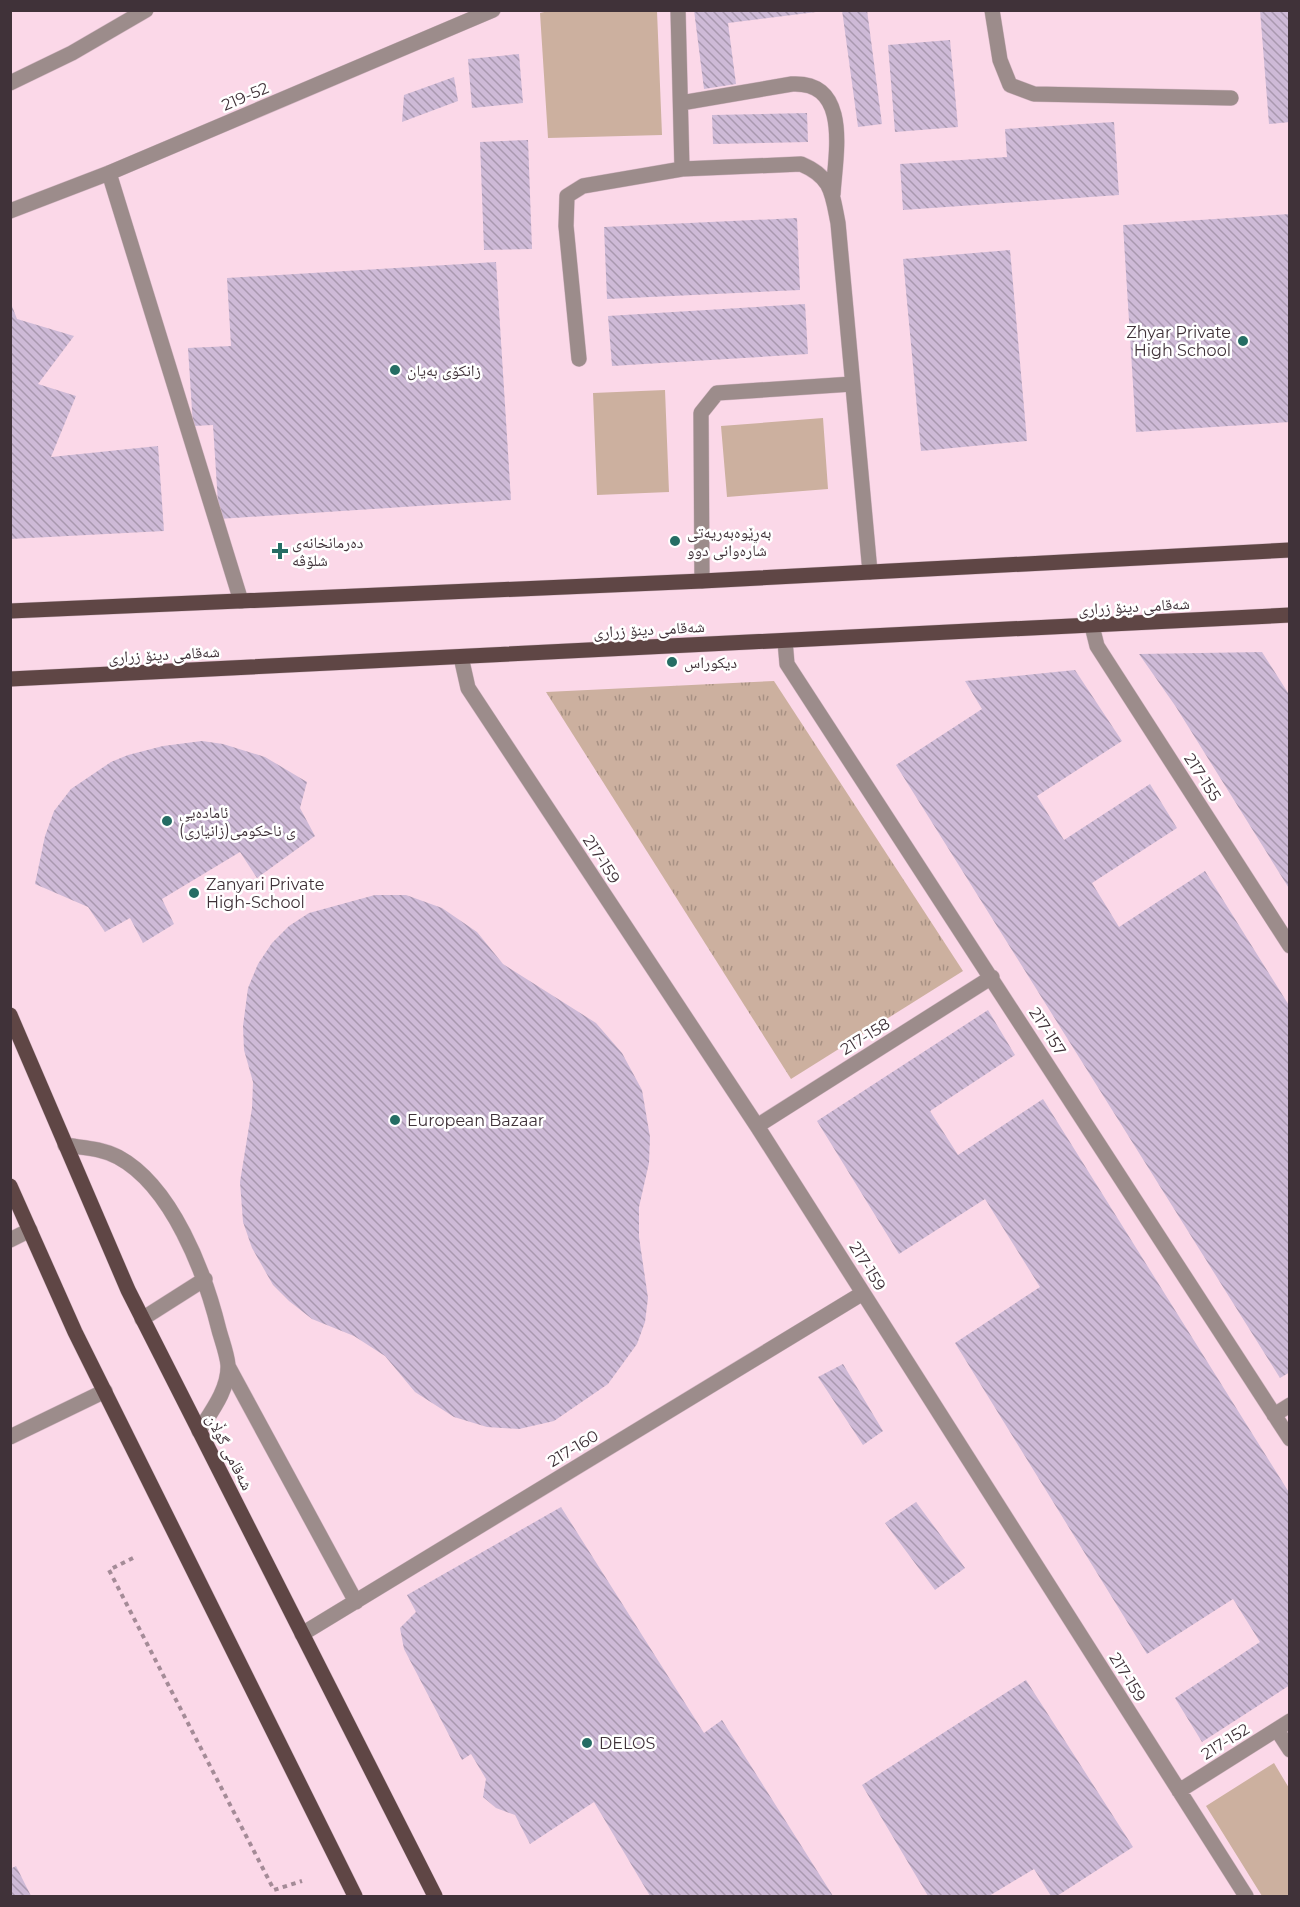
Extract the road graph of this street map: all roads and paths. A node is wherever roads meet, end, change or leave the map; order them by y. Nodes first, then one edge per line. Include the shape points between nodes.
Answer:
1 (146, 10) edge
2 (493, 10) edge
3 (678, 10) edge
4 (992, 10) edge
5 (10, 83) edge
6 (1231, 98) dead end
7 (681, 103) junction
8 (682, 169) junction
9 (109, 173) junction
10 (833, 194) junction
11 (10, 211) edge
12 (579, 359) dead end
13 (852, 384) junction
14 (1290, 550) edge
15 (870, 572) junction
16 (702, 581) junction
17 (241, 601) junction
18 (10, 610) edge
19 (1290, 615) edge
20 (1092, 626) junction
21 (785, 641) junction
22 (461, 657) junction
23 (10, 679) edge
24 (1290, 946) edge
25 (992, 977) junction
26 (10, 1015) edge
27 (757, 1126) junction
28 (65, 1145) junction
29 (10, 1186) edge
30 (30, 1230) junction
31 (10, 1240) edge
32 (205, 1279) junction
33 (863, 1293) junction
34 (142, 1319) junction
35 (228, 1366) junction
36 (105, 1391) junction
37 (1290, 1405) edge
38 (1274, 1415) junction
39 (199, 1431) junction
40 (10, 1437) edge
41 (1290, 1439) edge
42 (133, 1558) dead end
43 (356, 1602) junction
44 (302, 1634) junction
45 (1283, 1725) edge
46 (1290, 1750) edge
47 (1179, 1791) junction
48 (302, 1881) dead end
49 (354, 1895) edge
50 (435, 1896) edge
51 (1246, 1896) edge

1 - 5 street
2 - 9 street, 219-52
3 - 7 street
4 - 6 street via 1000,60 1010,84 1034,94
7 - 8 street
7 - 10 street via 792,84 813,88 831,102 836,118
8 - 10 street via 801,164 819,171
8 - 12 street via 583,186 567,196 566,226
9 - 11 street, 219-52
9 - 17 street
10 - 13 street
13 - 15 street
13 - 16 street via 717,393 707,403 701,413
14 - 15 main road
15 - 16 main road
16 - 17 main road
17 - 18 main road
19 - 20 main road, شەقامی دینۆ زراری
20 - 21 main road, شەقامی دینۆ زراری
20 - 24 street, 217-155 via 1097,646
21 - 22 main road, شەقامی دینۆ زراری
21 - 25 street, 217-157 via 787,664
22 - 23 main road, شەقامی دینۆ زراری
22 - 27 street, 217-159 via 468,688
25 - 27 street, 217-158
25 - 38 street, 217-157
26 - 28 main road, شەقامی گوڵان
27 - 33 street, 217-159
28 - 32 street via 104,1151 147,1179 183,1233
28 - 34 main road, شەقامی گوڵان
29 - 30 main road
30 - 31 street
30 - 36 main road
32 - 34 street
32 - 35 street
33 - 43 street, 217-160
33 - 47 street, 217-159
34 - 39 main road, شەقامی گوڵان
35 - 39 street via 218,1403
35 - 43 street
36 - 40 street
36 - 49 main road
37 - 38 street
38 - 41 street, 217-157
39 - 44 main road, شەقامی گوڵان
42 - 48 path via 110,1570 274,1890
43 - 44 street, 217-160
44 - 50 main road, شەقامی گوڵان
45 - 46 street
45 - 47 street, 217-152
47 - 51 street, 217-159

